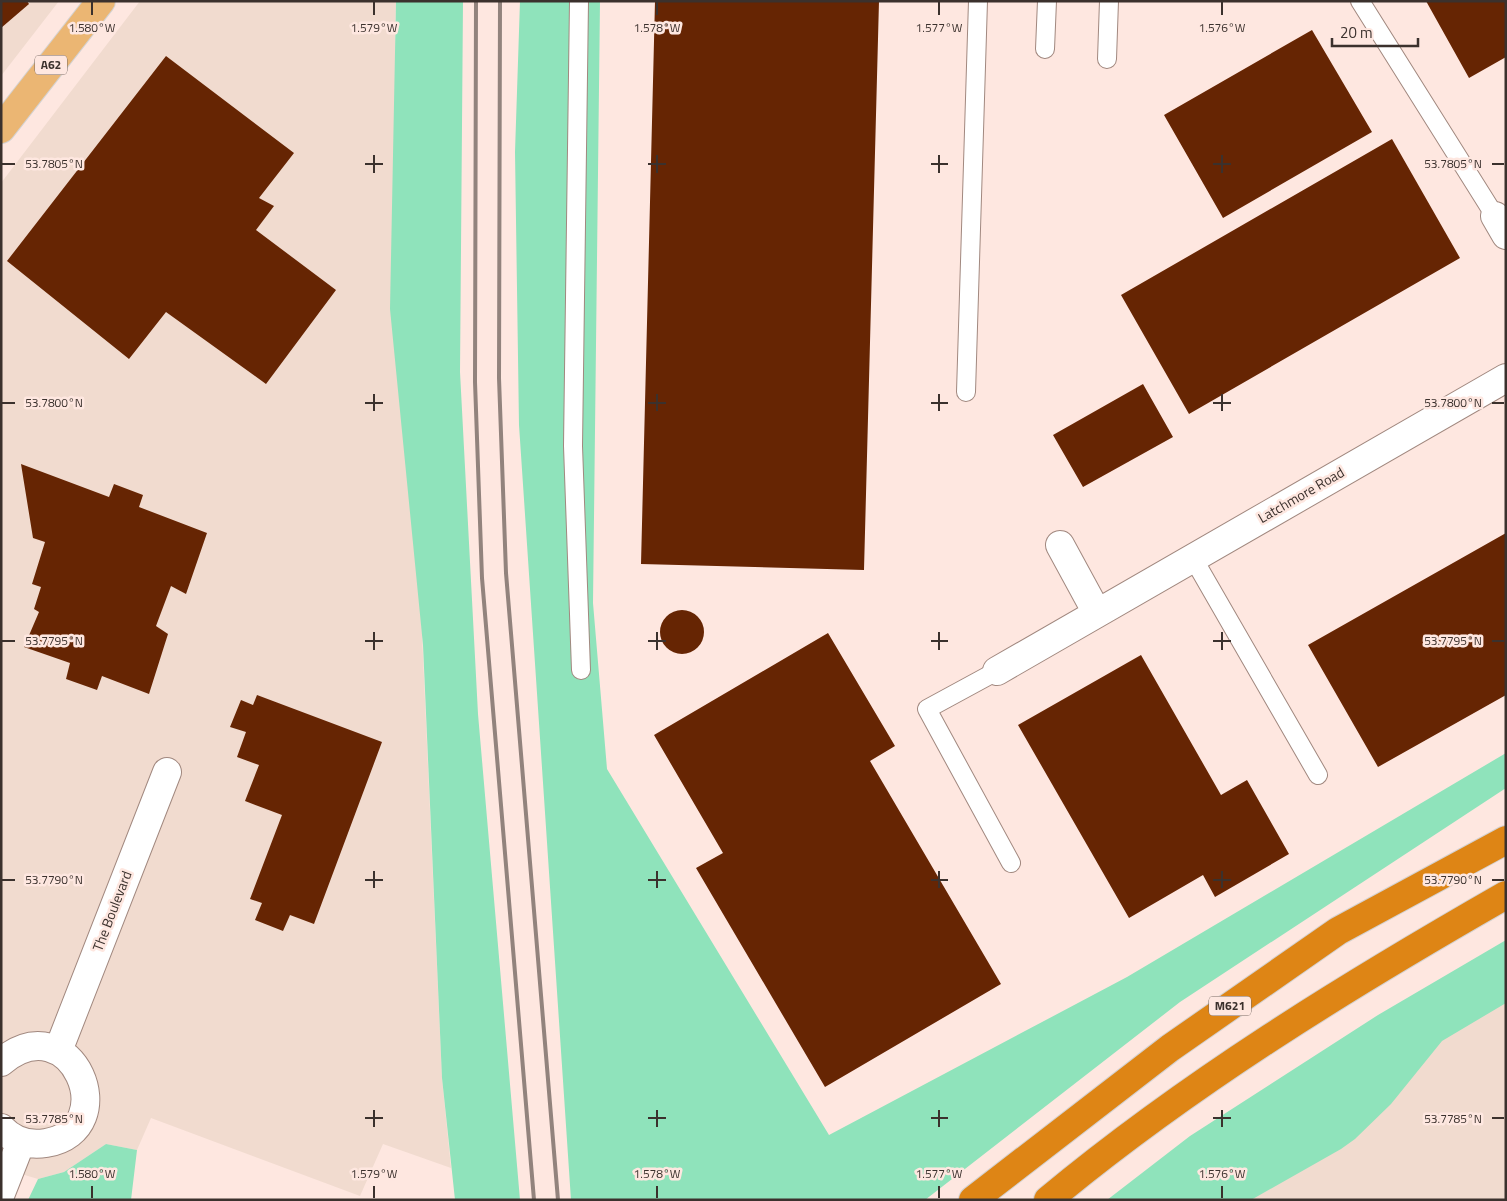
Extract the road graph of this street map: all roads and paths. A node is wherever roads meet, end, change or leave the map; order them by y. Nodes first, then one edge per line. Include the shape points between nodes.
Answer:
1 (101, 1) edge
2 (579, 1) edge
3 (978, 1) edge
4 (1047, 1) edge
5 (1109, 1) edge
6 (1360, 1) edge
7 (1045, 49) dead end
8 (1107, 59) dead end
9 (4, 118) edge
10 (1500, 226) edge
11 (1506, 378) edge
12 (966, 392) dead end
13 (1060, 545) dead end
14 (1193, 558) junction
15 (1097, 613) junction
16 (581, 670) dead end
17 (996, 671) joint
18 (167, 772) dead end
19 (1318, 775) dead end
20 (1506, 840) edge
21 (1011, 863) dead end
22 (1506, 895) edge
23 (58, 1051) junction
24 (1, 1062) edge
25 (11, 1135) edge
26 (1, 1193) edge
27 (973, 1200) edge
28 (1048, 1200) edge

1 - 9 main road, A62
2 - 16 lane via 573,446
3 - 12 lane
4 - 7 lane
5 - 8 lane
6 - 10 lane
11 - 14 street, Latchmore Road
13 - 15 street
14 - 15 street, Latchmore Road
14 - 19 lane
15 - 17 street, Latchmore Road
17 - 21 lane via 927,709
18 - 23 street, The Boulevard
20 - 27 highway, M621 via 1338,931 1170,1048
22 - 28 highway via 1426,940 1228,1066 1112,1147
23 - 24 street via 26,1048
23 - 25 street via 72,1060 86,1090 79,1122 68,1134 53,1142 37,1145
25 - 26 street

